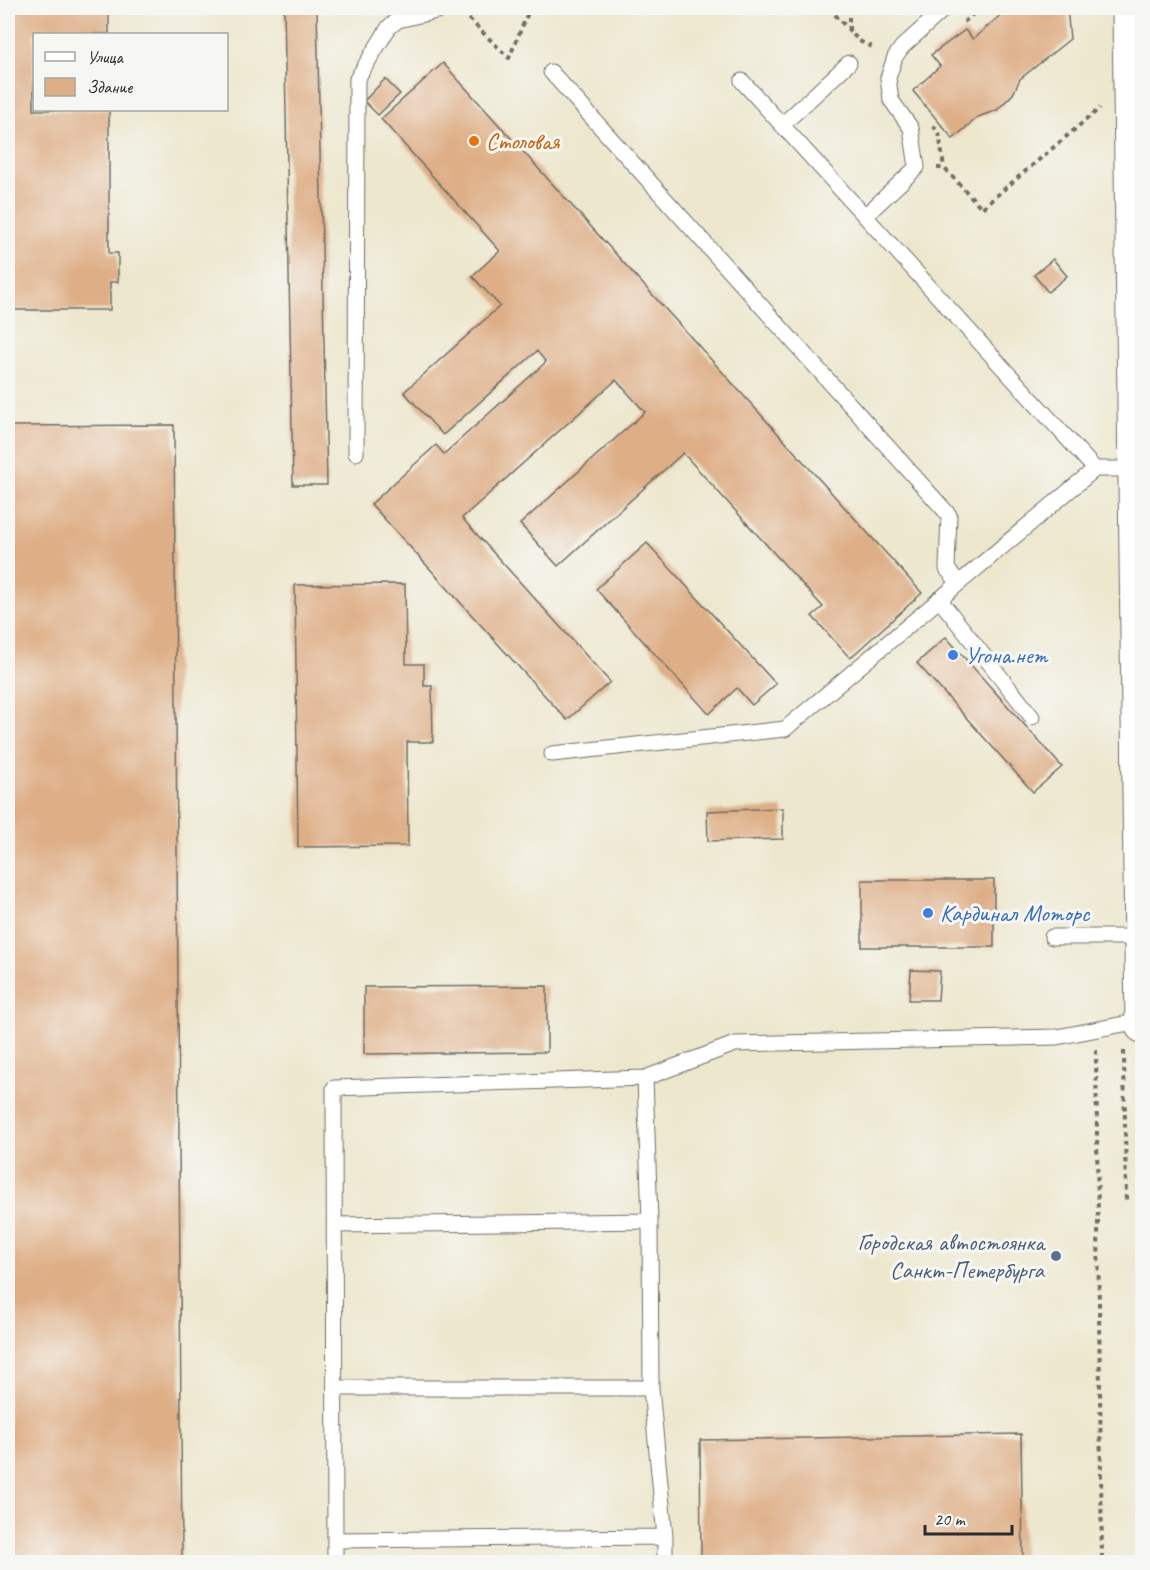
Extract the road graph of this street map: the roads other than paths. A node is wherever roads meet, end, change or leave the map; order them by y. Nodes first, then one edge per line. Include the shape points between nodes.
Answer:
1 (449, 8) edge
2 (945, 8) edge
3 (1130, 8) edge
4 (849, 63) dead end
5 (551, 72) dead end
6 (742, 81) dead end
7 (782, 125) junction
8 (1137, 215) edge
9 (865, 216) junction
10 (1138, 299) edge
11 (356, 453) dead end
12 (1095, 469) junction
13 (1139, 469) edge
14 (959, 583) junction
15 (939, 599) junction
16 (1032, 717) dead end
17 (552, 754) dead end
18 (1052, 936) dead end
19 (1142, 937) edge
20 (1136, 1025) edge
21 (645, 1078) junction
22 (650, 1221) junction
23 (335, 1225) junction
24 (335, 1388) junction
25 (651, 1388) junction
26 (664, 1537) junction
27 (335, 1540) junction
28 (335, 1563) edge
29 (665, 1563) edge

1 - 11 lane via 398,20 389,27 357,79
2 - 9 lane via 902,47 888,78 891,100 910,129 917,167
3 - 8 street
4 - 7 lane
5 - 14 lane via 949,515 947,568
6 - 7 lane
7 - 9 lane
8 - 10 street
9 - 12 lane
10 - 13 street
12 - 13 lane
12 - 14 lane
13 - 19 street
14 - 15 lane
15 - 16 lane
15 - 17 lane via 785,729
18 - 19 lane
19 - 20 street
20 - 21 lane via 1057,1037 735,1044
21 - 22 lane
21 - 23 lane via 334,1088
22 - 23 lane
22 - 25 lane
23 - 24 lane
24 - 25 lane
24 - 27 lane
25 - 26 lane
26 - 27 lane
26 - 29 lane
27 - 28 lane

